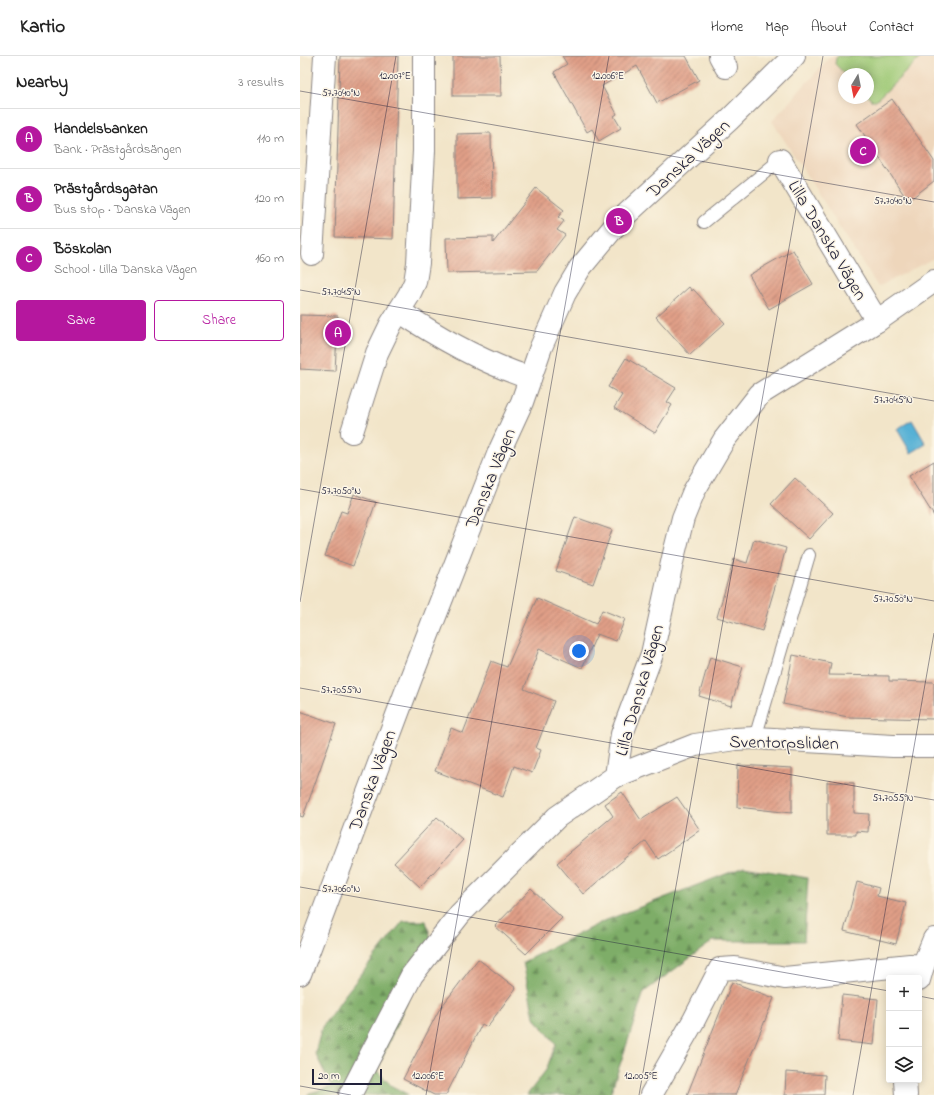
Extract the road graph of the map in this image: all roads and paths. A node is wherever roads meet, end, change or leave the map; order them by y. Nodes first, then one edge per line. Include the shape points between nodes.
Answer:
1 (325, 56) edge
2 (424, 56) edge
3 (794, 56) edge
4 (780, 160) joint
5 (704, 222) dead end
6 (312, 254) dead end
7 (934, 281) edge
8 (399, 311) junction
9 (877, 321) junction
10 (530, 378) junction
11 (352, 432) dead end
12 (809, 555) dead end
13 (755, 738) junction
14 (934, 746) edge
15 (616, 776) junction
16 (934, 939) edge
17 (300, 974) edge
18 (921, 974) edge
19 (905, 1083) edge
20 (350, 1095) edge
21 (651, 1095) edge
22 (906, 1095) edge

1 - 6 street
2 - 8 street via 424,151 418,263 415,282
3 - 10 street, Danska Vägen via 620,221 580,268 548,330
4 - 5 lane
4 - 9 street, Lilla Danska Vägen
7 - 9 street, Lilla Danska Vägen
8 - 10 street via 424,328 504,370
8 - 11 street via 377,353
9 - 15 street, Lilla Danska Vägen via 760,394 716,453 683,518 652,654 622,734
10 - 17 street, Danska Vägen via 410,678
12 - 13 lane
13 - 14 street, Sventorpsliden
13 - 15 street, Sventorpsliden via 695,745
15 - 20 street, Lilla Danska Vägen via 557,817 460,914 412,975
16 - 18 street
18 - 21 street via 910,965 785,978 735,968 720,969
19 - 22 street

